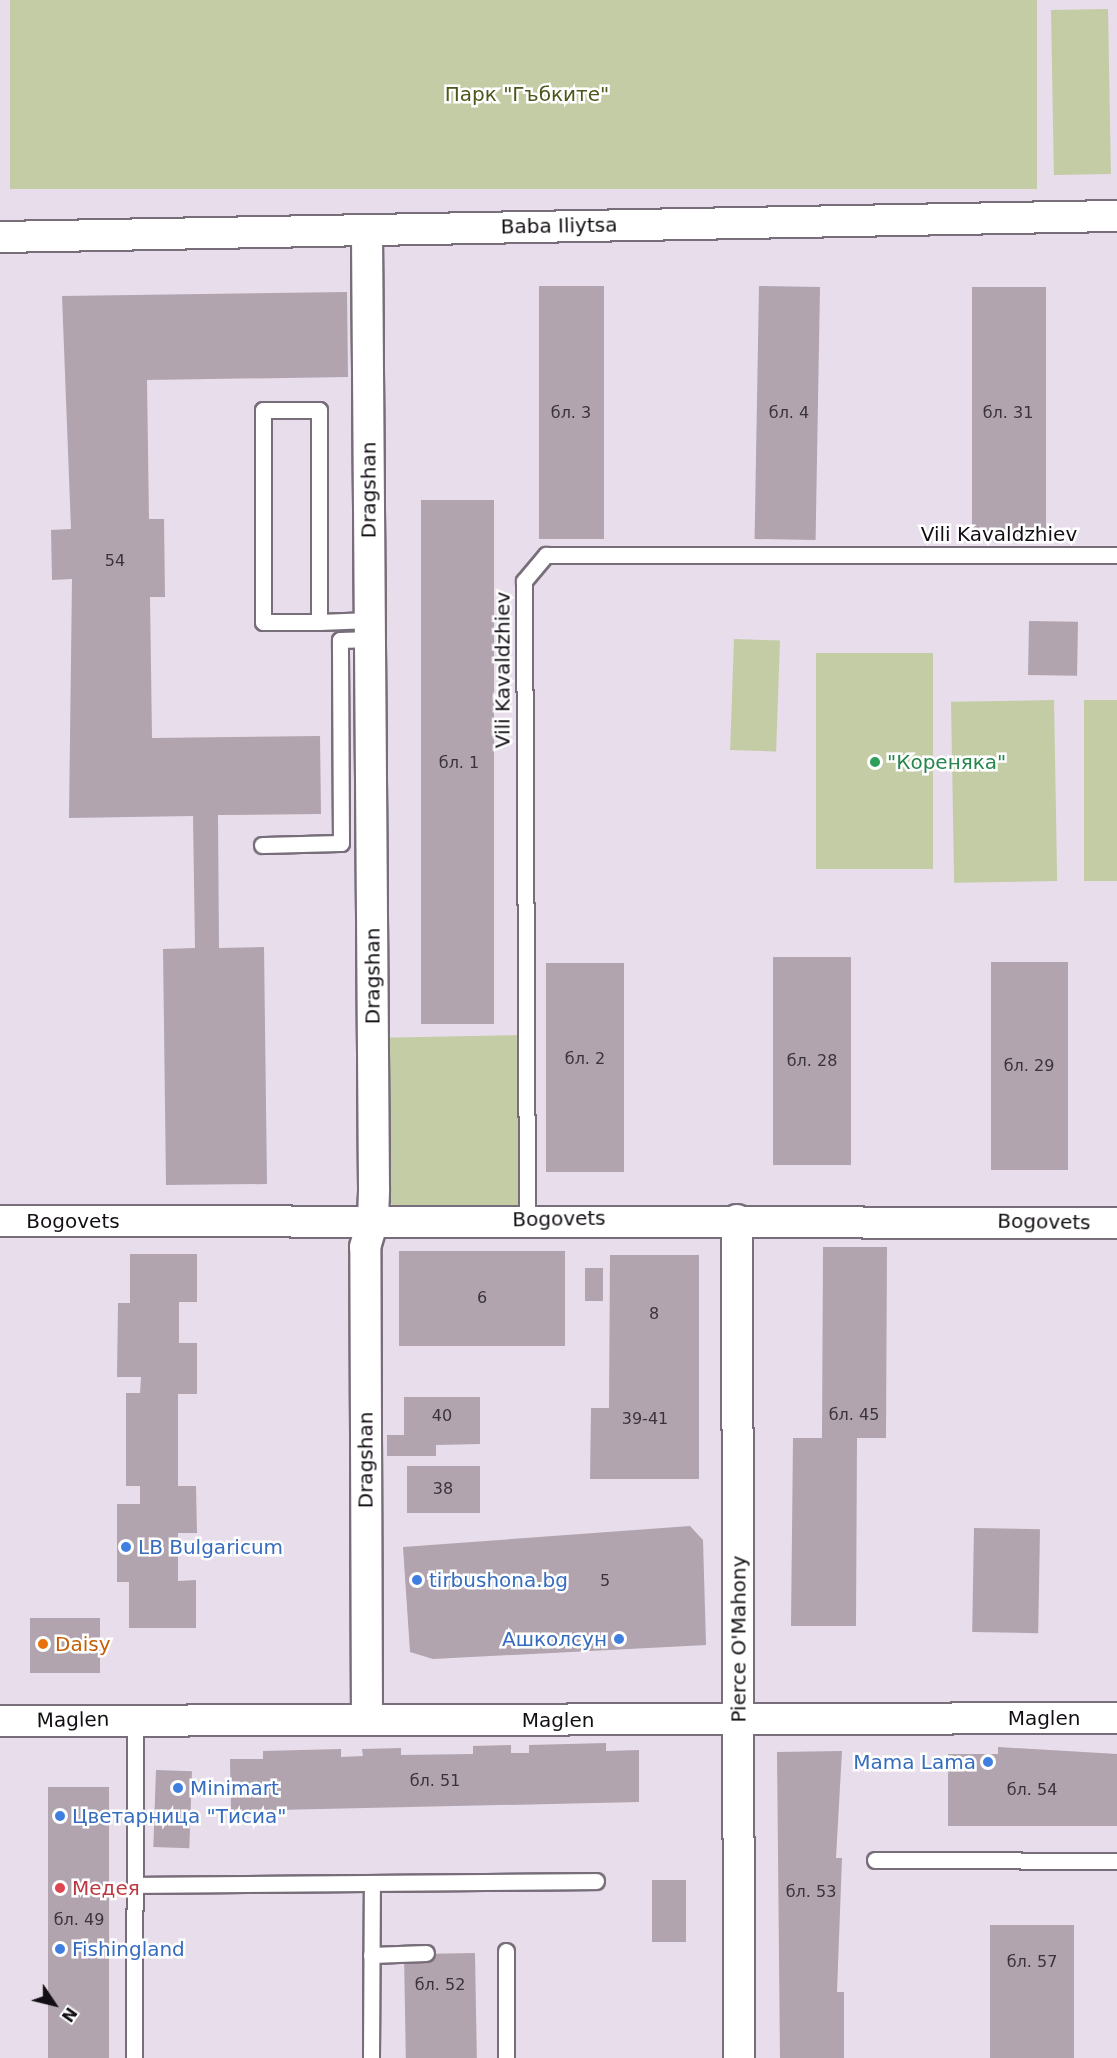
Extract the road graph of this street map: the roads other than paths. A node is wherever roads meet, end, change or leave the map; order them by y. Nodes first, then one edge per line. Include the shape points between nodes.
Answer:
1 (1117, 216) edge
2 (367, 230) junction
3 (0, 237) edge
4 (1117, 555) edge
5 (319, 622) junction
6 (371, 629) junction
7 (262, 845) dead end
8 (373, 1220) junction
9 (527, 1220) junction
10 (737, 1220) junction
11 (0, 1221) edge
12 (1117, 1223) edge
13 (1117, 1718) edge
14 (135, 1720) junction
15 (367, 1720) junction
16 (739, 1720) junction
17 (0, 1721) edge
18 (875, 1860) dead end
19 (1117, 1862) edge
20 (596, 1881) dead end
21 (372, 1883) junction
22 (135, 1885) junction
23 (506, 1951) dead end
24 (426, 1953) dead end
25 (371, 1955) junction
26 (134, 2058) edge
27 (370, 2058) edge
28 (506, 2058) edge
29 (739, 2058) edge

1 - 2 street, Baba Iliytsa
2 - 3 street, Baba Iliytsa
2 - 6 street, Dragshan
4 - 9 lane, Vili Kavaldzhiev via 546,555 524,581
5 - 5 lane via 263,622 263,410 319,410
5 - 6 lane
6 - 7 lane via 340,640 341,843
6 - 8 street, Dragshan
8 - 9 street, Bogovets
8 - 11 street, Bogovets
8 - 15 street, Dragshan via 365,1247
9 - 10 street, Bogovets
10 - 12 street, Bogovets
10 - 16 street, Pierce O'Mahony
13 - 16 street, Maglen
14 - 15 street, Maglen
14 - 17 street, Maglen
14 - 22 lane
15 - 16 street, Maglen
16 - 29 street, Pierce O'Mahony
18 - 19 lane
20 - 21 lane
21 - 22 lane
21 - 25 lane
22 - 26 lane
23 - 28 lane
24 - 25 lane
25 - 27 lane

